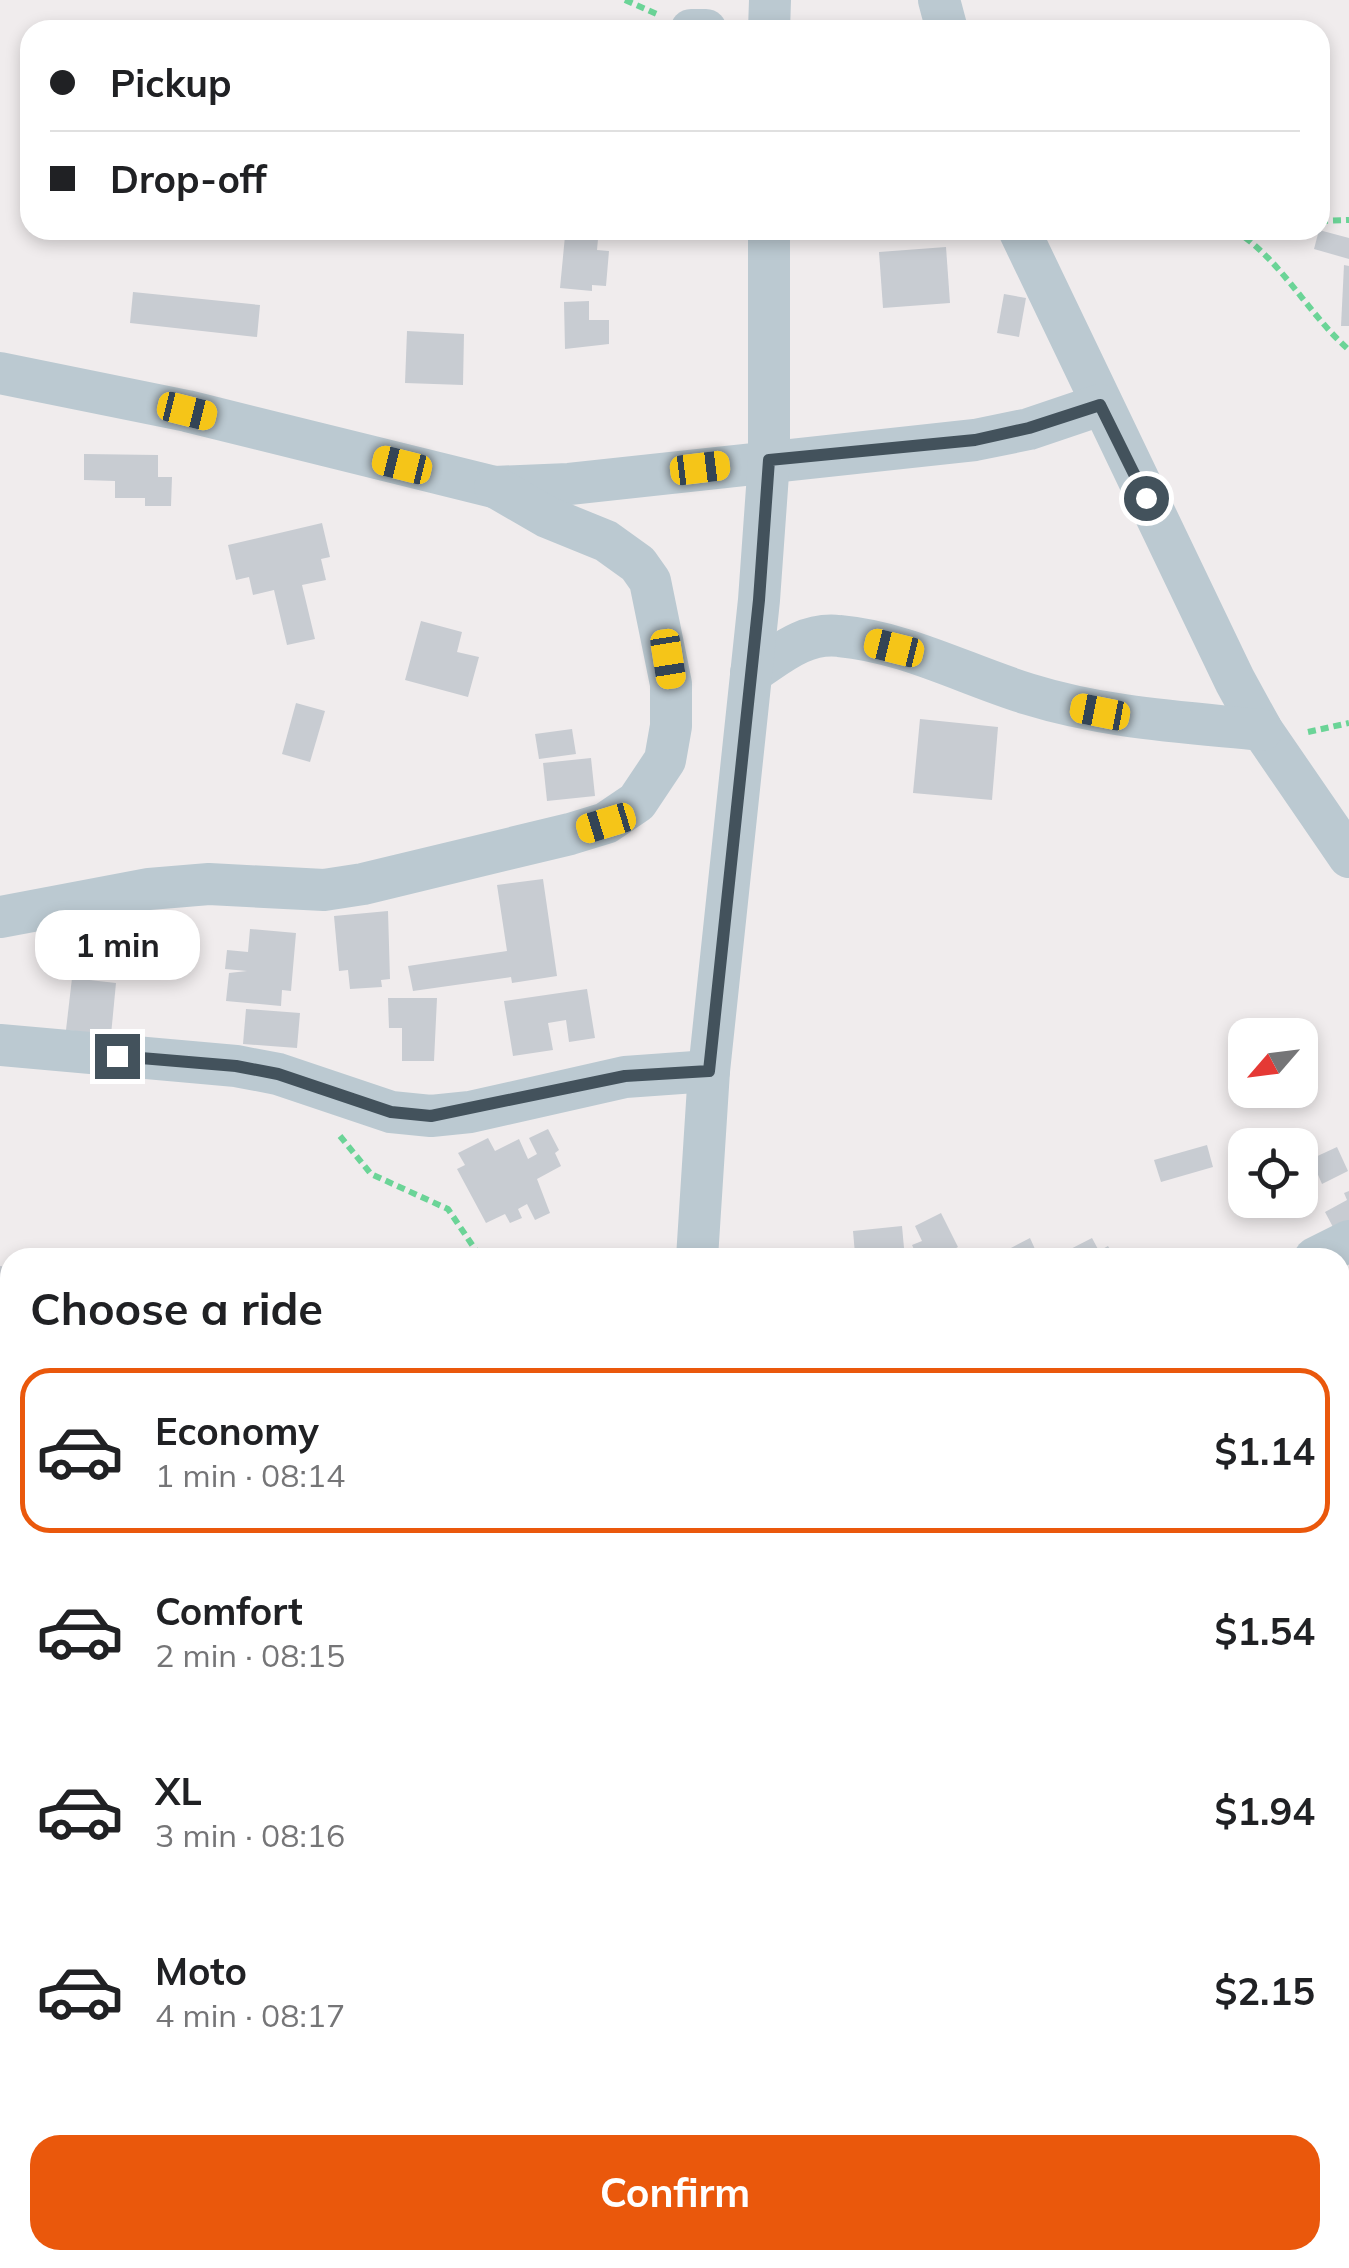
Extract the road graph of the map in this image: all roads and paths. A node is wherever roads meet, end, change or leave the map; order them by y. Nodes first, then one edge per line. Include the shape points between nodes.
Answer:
1 (769, 240) edge
2 (1024, 240) edge
3 (1246, 240) edge
4 (1349, 350) edge
5 (0, 374) edge
6 (1100, 405) junction
7 (769, 460) junction
8 (494, 487) junction
9 (750, 674) junction
10 (1262, 730) junction
11 (1349, 857) edge
12 (0, 916) edge
13 (0, 1046) edge
14 (709, 1071) junction
15 (310, 1087) junction
16 (474, 1248) edge
17 (698, 1248) edge

1 - 7 street
2 - 6 street
3 - 4 path
5 - 8 street via 187,411
6 - 7 street via 975,440
6 - 10 street
7 - 8 street
7 - 9 street
8 - 12 street via 606,541 650,581 671,684 672,726 664,760 637,802 606,823 570,834 363,884 324,890 209,884 149,889
9 - 10 street via 800,640 839,636 919,654 1066,705
9 - 14 street
10 - 11 street
13 - 15 street via 236,1066
14 - 15 street via 625,1076 431,1116 391,1112
14 - 17 street
15 - 16 path via 350,1152 372,1174 448,1209

